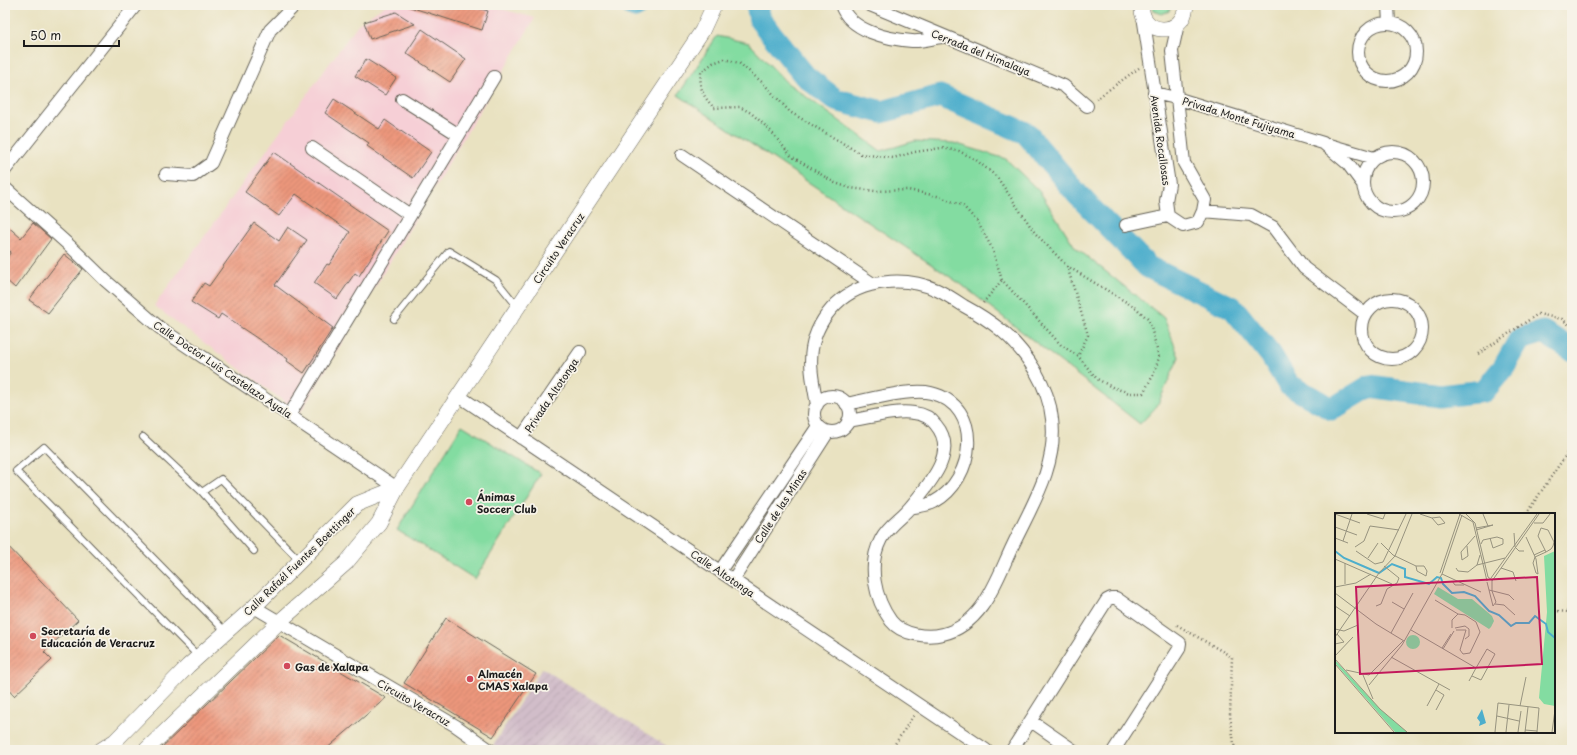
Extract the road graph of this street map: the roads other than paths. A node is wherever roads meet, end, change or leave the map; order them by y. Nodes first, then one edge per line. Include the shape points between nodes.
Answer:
1 (136, 5) edge
2 (295, 5) edge
3 (714, 5) edge
4 (841, 5) edge
5 (870, 5) edge
6 (1388, 5) edge
7 (1142, 8) edge
8 (1185, 11) edge
9 (1389, 23) junction
10 (943, 37) junction
11 (494, 77) dead end
12 (1154, 93) junction
13 (1176, 98) junction
14 (402, 99) dead end
15 (1087, 106) road end
16 (459, 135) junction
17 (1323, 143) junction
18 (312, 148) dead end
19 (682, 155) dead end
20 (1374, 158) junction
21 (5, 170) edge
22 (166, 174) dead end
23 (1362, 183) junction
24 (5, 188) edge
25 (1203, 211) junction
26 (410, 215) junction
27 (1168, 216) junction
28 (1126, 225) dead end
29 (873, 284) junction
30 (518, 308) junction
31 (1365, 314) junction
32 (394, 319) dead end
33 (580, 352) dead end
34 (814, 381) junction
35 (459, 396) junction
36 (828, 397) junction
37 (846, 404) junction
38 (817, 405) junction
39 (290, 414) junction
40 (848, 421) junction
41 (823, 429) junction
42 (144, 437) dead end
43 (521, 438) junction
44 (777, 486) junction
45 (397, 488) junction
46 (202, 492) junction
47 (788, 494) junction
48 (910, 508) junction
49 (746, 533) junction
50 (758, 541) junction
51 (254, 551) dead end
52 (300, 561) junction
53 (720, 571) junction
54 (733, 580) junction
55 (254, 607) junction
56 (278, 623) junction
57 (225, 631) junction
58 (198, 656) junction
59 (1031, 721) junction
60 (119, 746) edge
61 (101, 750) edge
62 (146, 750) edge
63 (490, 750) edge
64 (986, 750) edge
65 (1012, 750) edge
66 (1073, 750) edge
67 (1114, 750) edge

1 - 21 street
2 - 22 street via 270,30 211,163 193,176
3 - 30 street, Circuito Veracruz via 702,32
4 - 10 street via 844,12 865,30 883,36 913,41
5 - 10 street, Cerrada del Himalaya
6 - 9 street
7 - 8 street via 1147,22 1166,30
7 - 12 street, Avenida Rocallosas
8 - 13 street, Avenida Rocallosas via 1172,51
9 - 9 street via 1370,28 1359,44 1358,54 1363,67 1372,78 1382,81 1400,79 1414,65 1417,56 1413,37 1398,25
10 - 15 street, Cerrada del Himalaya via 1064,86
11 - 16 street
12 - 13 street, Privada Monte Fujiyama
12 - 27 street, Avenida Rocallosas via 1169,184 1166,201
13 - 17 street, Privada Monte Fujiyama
13 - 25 street, Avenida Rocallosas via 1184,163 1205,200
14 - 16 street
16 - 26 street
17 - 20 street, Privada Monte Fujiyama
17 - 23 street, Privada Monte Fujiyama via 1348,164
18 - 26 street
19 - 29 street
20 - 23 street via 1364,174
20 - 23 street, Privada Monte Fujiyama via 1393,152 1412,159 1423,175 1424,186 1421,195 1407,210 1387,212 1370,202 1364,194
24 - 39 street, Calle Doctor Luis Castelazo Ayala via 160,328
25 - 27 street via 1198,222 1183,226
25 - 31 street via 1251,215 1273,226 1304,268
26 - 39 street
27 - 28 street
29 - 34 street via 844,296 826,314 812,348
29 - 48 street via 915,283 939,290 1003,332 1027,359 1045,390 1052,418 1052,448 1044,481 983,607 965,626 942,635 916,635 896,627 884,612 876,591 874,565 880,540 893,522
30 - 32 lane via 496,280 449,251
30 - 35 street, Circuito Veracruz
31 - 31 street via 1362,323 1365,343 1379,357 1389,359 1408,355 1421,339 1421,320 1416,311 1400,299 1380,301
33 - 43 street, Privada Altotonga
34 - 36 street
34 - 38 street
35 - 43 street, Calle Altotonga
35 - 45 street, Circuito Veracruz
36 - 37 street via 838,398
36 - 38 street
37 - 40 street via 850,415
37 - 48 street via 910,393 930,393 950,401 963,415 968,431 969,448 959,477 948,491 933,503
38 - 41 street via 814,415
39 - 45 street, Calle Doctor Luis Castelazo Ayala
40 - 41 street via 840,430
40 - 48 street via 916,413 930,418 939,428 944,440 941,467
41 - 44 street, Calle de las Minas
41 - 47 street, Calle de las Minas
42 - 46 lane
43 - 53 street, Calle Altotonga
44 - 47 street
44 - 49 street, Calle de las Minas
45 - 52 street, Calle Rafaél Fuentes Boettinger via 358,504
45 - 56 street via 379,523 346,563
46 - 51 lane
46 - 52 lane via 221,479
47 - 50 street, Calle de las Minas
49 - 50 street
49 - 53 street, Calle de las Minas
50 - 54 street, Calle de las Minas
52 - 55 street, Calle Rafaél Fuentes Boettinger
53 - 54 street, Calle Altotonga
54 - 64 street, Calle Altotonga
55 - 56 street, Circuito Veracruz
55 - 57 street, Calle Rafaél Fuentes Boettinger
56 - 62 street
56 - 63 street, Circuito Veracruz via 456,726
57 - 58 street, Calle Rafaél Fuentes Boettinger
57 - 58 lane via 44,447 16,471
58 - 60 street, Calle Rafaél Fuentes Boettinger
59 - 65 street
59 - 66 street
59 - 67 street via 1107,600 1116,598 1180,643 1179,649
60 - 61 street, Calle Rafaél Fuentes Boettinger

